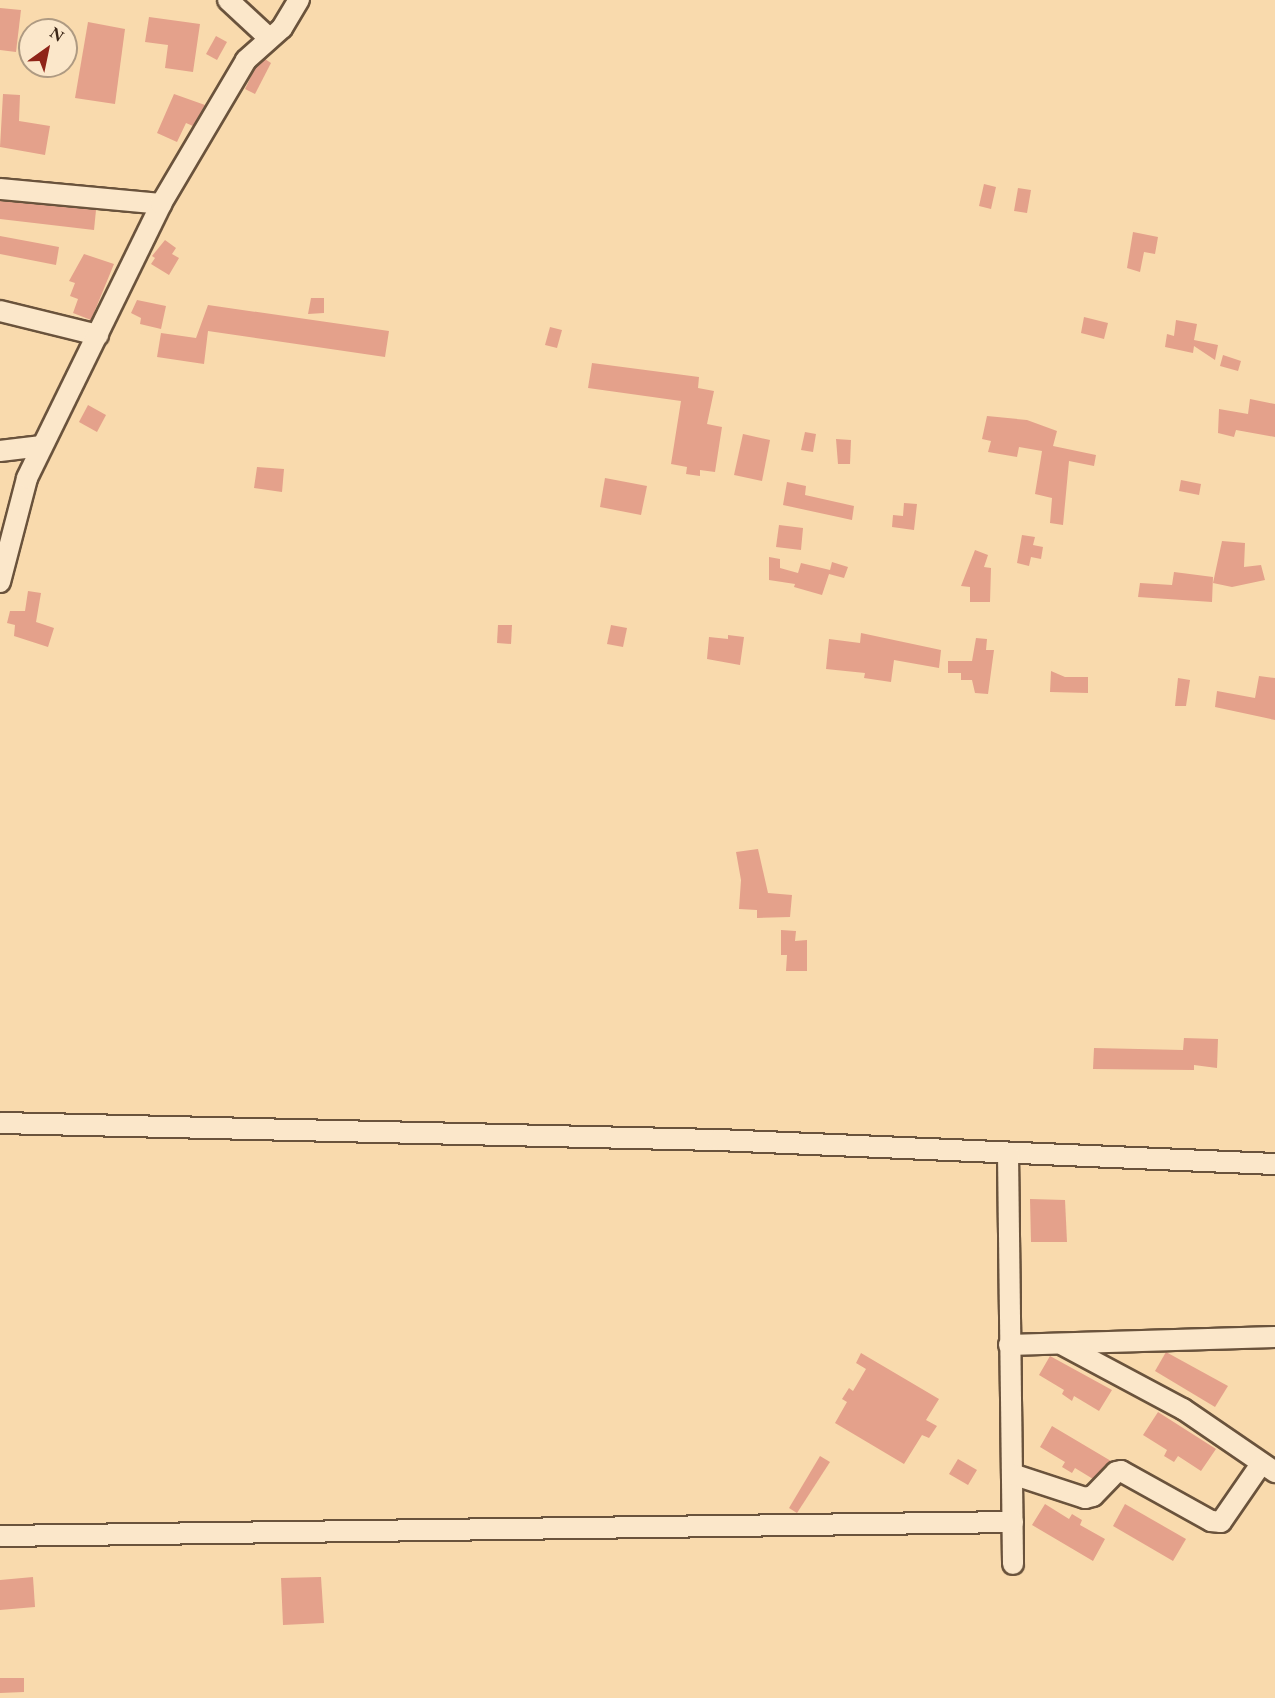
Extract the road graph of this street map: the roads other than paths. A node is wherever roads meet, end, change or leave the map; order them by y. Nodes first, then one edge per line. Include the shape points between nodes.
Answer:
1 (228, 0) edge
2 (299, 0) edge
3 (269, 38) junction
4 (0, 189) edge
5 (161, 204) junction
6 (0, 311) edge
7 (98, 335) junction
8 (42, 446) junction
9 (0, 451) edge
10 (0, 582) edge
11 (0, 1123) edge
12 (1008, 1153) junction
13 (1275, 1164) edge
14 (1275, 1337) edge
15 (1060, 1344) junction
16 (1009, 1346) junction
17 (1268, 1468) edge
18 (1012, 1474) junction
19 (1013, 1522) junction
20 (0, 1536) edge
21 (1013, 1564) dead end

1 - 3 street
2 - 3 street via 282,28
3 - 5 street via 246,60
4 - 5 street
5 - 7 street
6 - 7 street
7 - 8 street
8 - 9 street
8 - 10 street via 27,478
11 - 12 street via 436,1131
12 - 13 street
12 - 16 street
14 - 15 street
15 - 16 street
15 - 17 street via 1183,1409
16 - 18 street
17 - 18 street via 1221,1522 1211,1521 1121,1471 1093,1496 1085,1498
18 - 19 street
19 - 20 street
19 - 21 street

